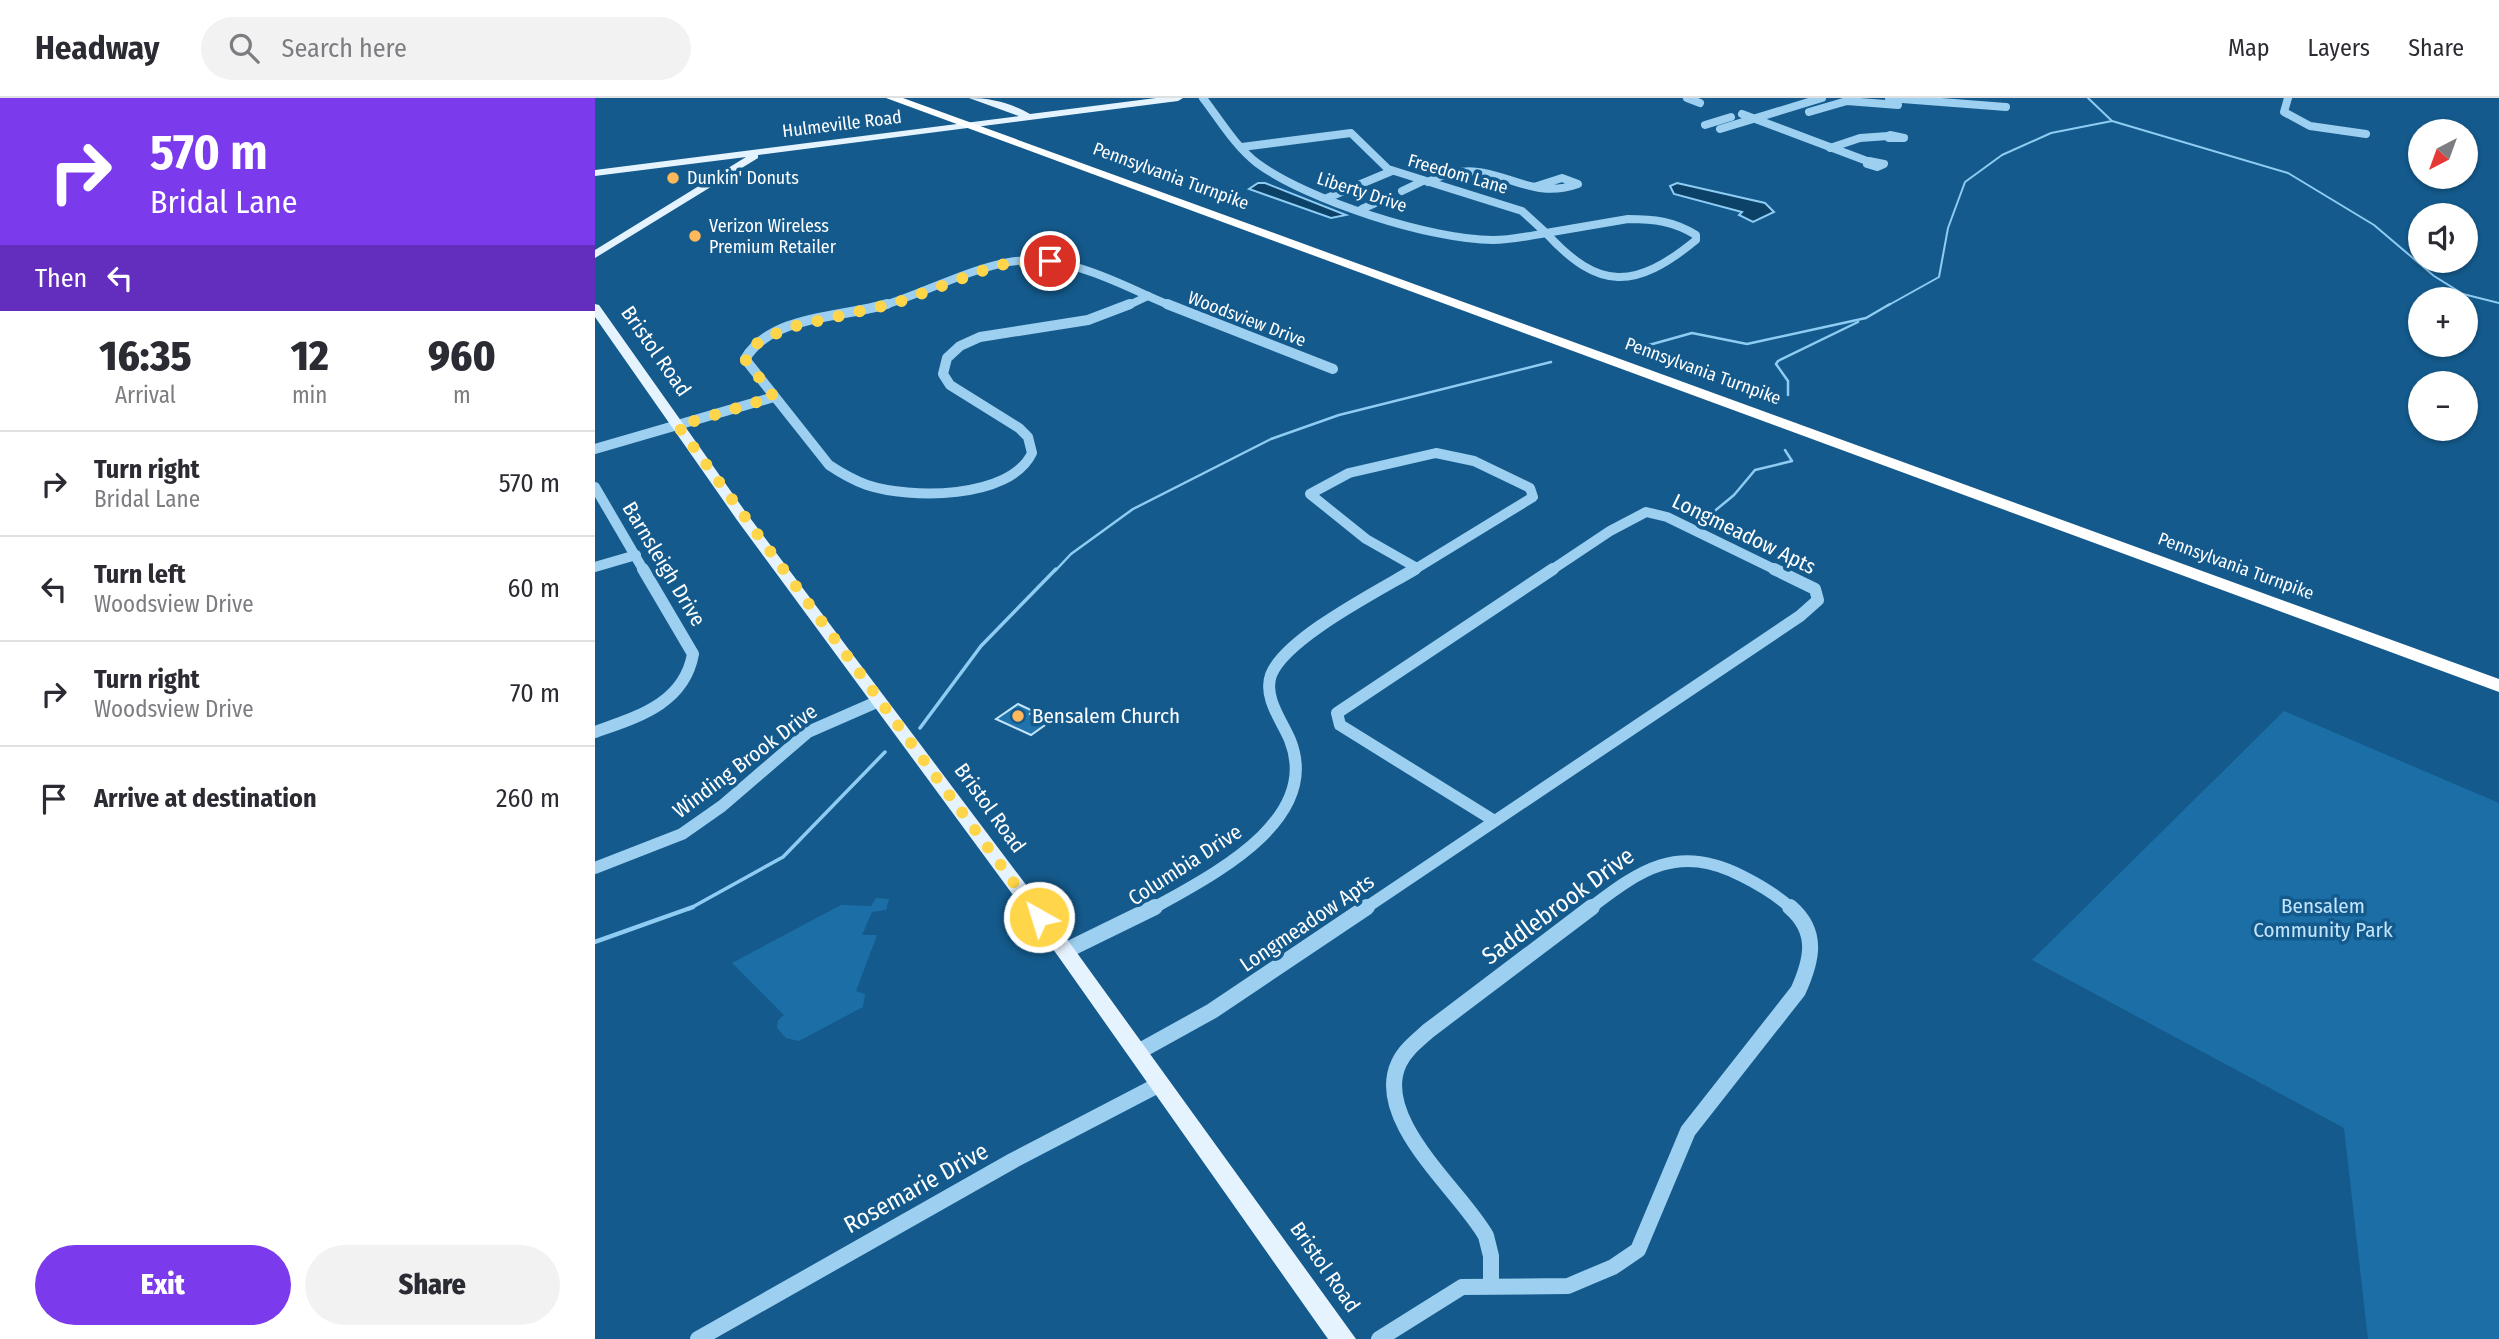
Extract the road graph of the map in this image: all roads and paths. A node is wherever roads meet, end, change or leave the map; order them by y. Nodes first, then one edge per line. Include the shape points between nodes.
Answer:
1 (892, 98) edge
2 (907, 98) edge
3 (974, 98) edge
4 (1178, 98) edge
5 (1203, 98) edge
6 (1688, 98) edge
7 (1795, 98) edge
8 (1822, 98) edge
9 (1889, 98) edge
10 (2288, 98) edge
11 (1876, 100) edge
12 (1700, 103) dead end
13 (1965, 104) edge
14 (1911, 106) dead end
15 (1924, 107) dead end
16 (2006, 107) dead end
17 (1985, 111) dead end
18 (1809, 112) dead end
19 (1742, 114) junction
20 (1028, 117) junction
21 (1754, 118) junction
22 (1706, 125) dead end
23 (1720, 129) dead end
24 (2366, 134) dead end
25 (1888, 136) dead end
26 (1242, 147) junction
27 (1830, 148) junction
28 (759, 152) junction
29 (1867, 161) dead end
30 (1392, 171) junction
31 (595, 173) edge
32 (1426, 182) junction
33 (1534, 187) dead end
34 (1402, 191) dead end
35 (1327, 198) junction
36 (1384, 199) dead end
37 (1362, 209) junction
38 (1546, 233) junction
39 (595, 254) edge
40 (1149, 296) junction
41 (595, 308) edge
42 (1333, 369) dead end
43 (776, 400) junction
44 (678, 426) junction
45 (595, 449) edge
46 (595, 487) edge
47 (636, 555) junction
48 (595, 568) edge
49 (1417, 568) junction
50 (2499, 675) edge
51 (2499, 686) edge
52 (879, 701) junction
53 (595, 732) edge
54 (1493, 820) junction
55 (595, 868) edge
56 (1065, 951) junction
57 (1138, 1052) junction
58 (1160, 1084) junction
59 (1491, 1284) junction
60 (698, 1339) edge
61 (1343, 1339) edge
62 (1379, 1339) edge

1 - 51 highway, Pennsylvania Turnpike
2 - 50 highway, Pennsylvania Turnpike
3 - 20 main road via 1013,108
4 - 20 main road, Hulmeville Road
5 - 26 street, Liberty Drive
6 - 12 street
7 - 19 street
8 - 21 street
9 - 13 street
10 - 24 street via 2284,111 2291,119
11 - 14 street
11 - 18 street via 1838,103
13 - 15 street
13 - 16 street
13 - 17 street
19 - 21 street
19 - 22 street
20 - 28 main road, Hulmeville Road
21 - 23 street
21 - 27 street
25 - 27 street
26 - 30 street, Freedom Lane via 1346,132 1356,135
26 - 35 street, Liberty Drive via 1270,172
27 - 29 street
28 - 31 main road, Hulmeville Road
28 - 39 main road
30 - 32 street, Freedom Lane
30 - 35 street
32 - 33 street via 1468,169
32 - 34 street
32 - 38 street, Freedom Lane via 1522,211
35 - 37 street, Liberty Drive
36 - 37 street
37 - 38 street, Liberty Drive via 1458,238 1509,239
38 - 38 street, Liberty Drive via 1581,267 1620,276 1655,268 1696,240 1696,234 1685,226 1651,218
40 - 42 street, Woodsview Drive
40 - 43 street, Woodsview Drive via 1057,262 998,265 896,303 791,327 763,338 745,359
40 - 43 street, Woodsview Drive via 1088,320 995,332 962,346 948,359 943,374 954,390 1031,439 1033,453 1021,469 985,487 933,494 851,480 829,465
41 - 44 main road, Bristol Road
43 - 44 street
44 - 45 street
44 - 52 main road, Bristol Road
46 - 47 street, Barnsleigh Drive
47 - 48 street
47 - 53 street, Barnsleigh Drive via 689,646 693,665 681,688 662,704
49 - 49 street, Columbia Drive via 1529,500 1533,491 1474,461 1436,453 1401,458 1311,490 1313,497 1366,539
49 - 56 street, Columbia Drive via 1300,643 1272,673 1270,698 1284,722 1296,767 1290,800 1272,827 1231,862 1134,920
52 - 55 street, Winding Brook Drive via 808,733 682,834
52 - 56 main road, Bristol Road
54 - 54 street, Longmeadow Apts via 1800,616 1818,600 1815,589 1667,517 1646,512 1610,531 1337,713 1340,725
54 - 57 street, Longmeadow Apts via 1212,1011
56 - 57 main road, Bristol Road
57 - 58 main road, Bristol Road
58 - 60 street, Rosemarie Drive via 1014,1160
58 - 61 main road, Bristol Road
59 - 59 street, Saddlebrook Drive via 1568,1286 1613,1267 1637,1250 1688,1131 1798,991 1811,967 1812,938 1798,912 1731,870 1698,860 1660,863 1632,877 1409,1049 1398,1065 1394,1093 1399,1110 1408,1131 1476,1221 1490,1247
59 - 62 street, Saddlebrook Drive via 1462,1287

